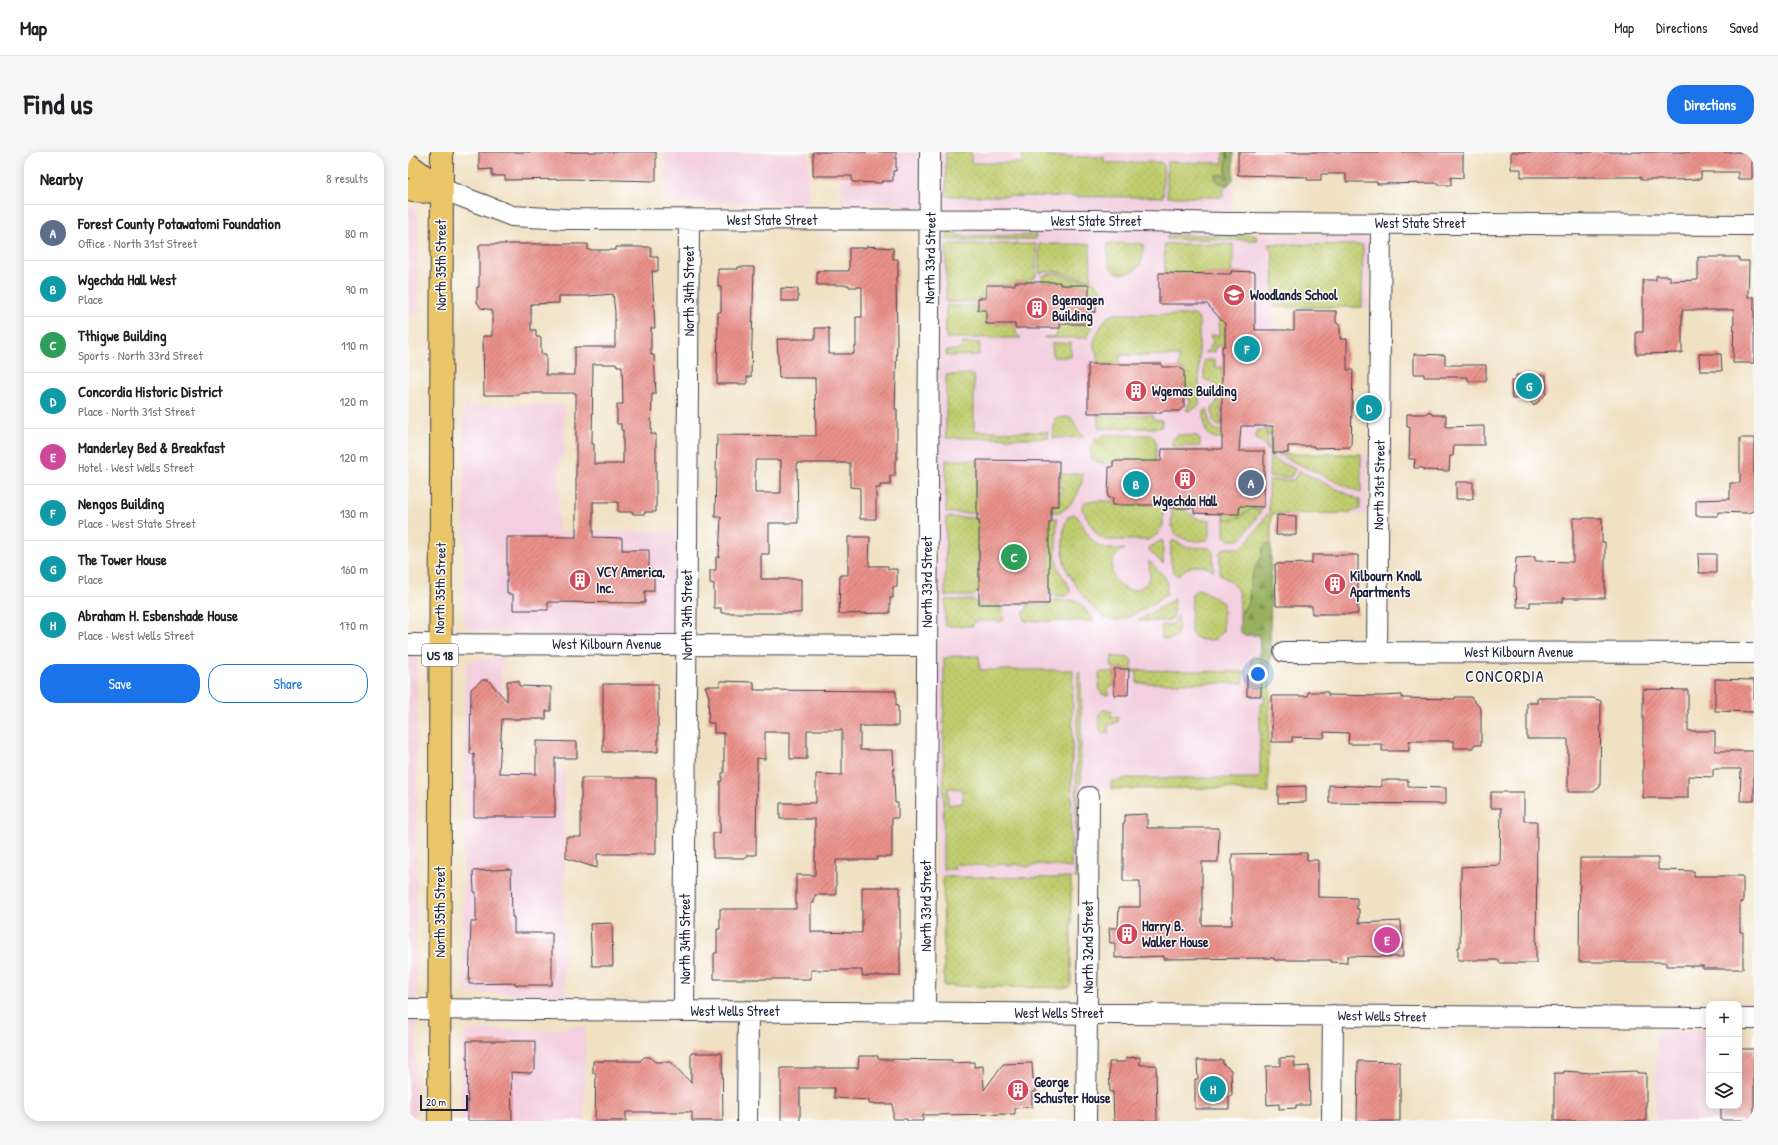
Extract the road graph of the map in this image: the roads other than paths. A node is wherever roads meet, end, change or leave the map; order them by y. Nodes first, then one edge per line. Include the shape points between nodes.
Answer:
1 (442, 152) edge
2 (930, 152) edge
3 (408, 164) edge
4 (442, 189) junction
5 (408, 190) edge
6 (689, 220) junction
7 (931, 221) junction
8 (1381, 223) junction
9 (1754, 225) edge
10 (440, 643) junction
11 (408, 644) edge
12 (687, 644) junction
13 (927, 646) junction
14 (1377, 651) junction
15 (1284, 652) dead end
16 (1754, 653) edge
17 (1089, 797) dead end
18 (408, 1009) edge
19 (440, 1009) junction
20 (684, 1011) junction
21 (748, 1011) junction
22 (925, 1012) junction
23 (1088, 1014) junction
24 (1333, 1016) junction
25 (1706, 1018) edge
26 (1742, 1018) edge
27 (1754, 1019) edge
28 (438, 1121) edge
29 (747, 1121) edge
30 (1086, 1121) edge
31 (1332, 1121) edge

1 - 4 main road, North 35th Street / US 18
2 - 7 street, North 33rd Street
3 - 4 main road, West State Street
4 - 5 main road, West State Street
4 - 6 street, West State Street via 500,212 522,217
4 - 10 main road, North 35th Street / US 18
6 - 7 street, West State Street
6 - 12 street, North 34th Street
7 - 8 street, West State Street
7 - 13 street, North 33rd Street
8 - 9 street, West State Street
8 - 14 street, North 31st Street
10 - 11 street, West Kilbourn Avenue
10 - 12 street, West Kilbourn Avenue
10 - 19 main road, North 35th Street / US 18
12 - 13 street, West Kilbourn Avenue
12 - 20 street, North 34th Street
13 - 22 street, North 33rd Street
14 - 15 street, West Kilbourn Avenue
14 - 16 street, West Kilbourn Avenue
17 - 23 street, North 32nd Street
18 - 19 street, West Wells Street
19 - 20 street, West Wells Street
19 - 28 main road, North 35th Street / US 18
20 - 21 street, West Wells Street
21 - 22 street, West Wells Street
21 - 29 street
22 - 23 street, West Wells Street
23 - 24 street, West Wells Street
23 - 30 street, North 32nd Street
24 - 25 street, West Wells Street
24 - 31 street
26 - 27 street

